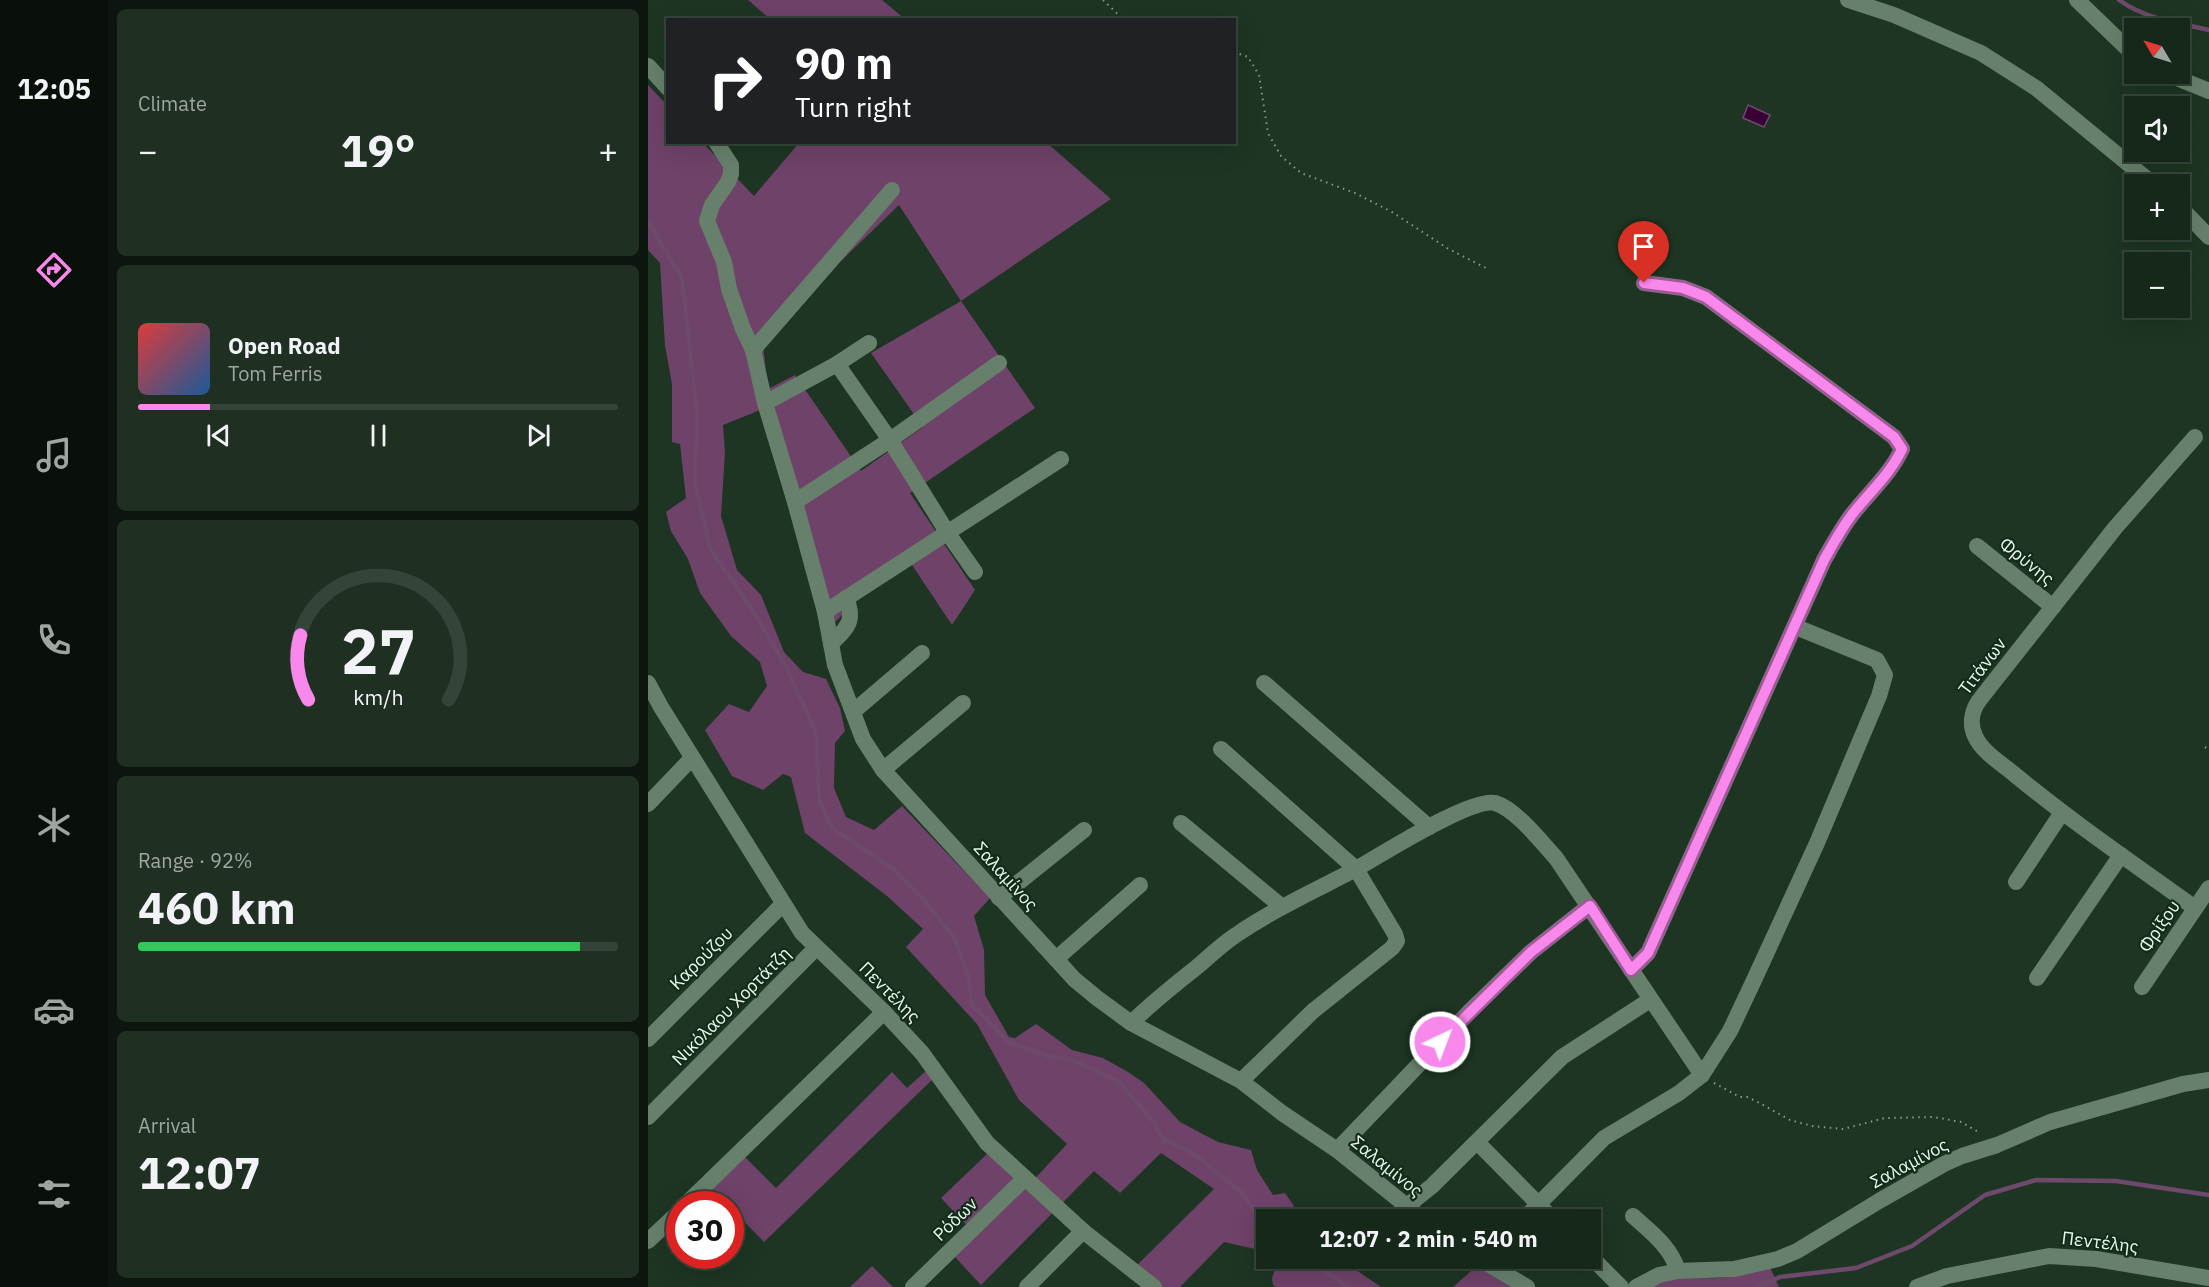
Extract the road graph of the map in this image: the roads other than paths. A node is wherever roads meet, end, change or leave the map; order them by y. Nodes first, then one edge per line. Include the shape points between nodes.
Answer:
1 (1848, 0) edge
2 (2077, 0) edge
3 (2124, 45) edge
4 (648, 66) edge
5 (2190, 84) edge
6 (666, 86) edge
7 (2209, 92) edge
8 (717, 144) edge
9 (2141, 174) edge
10 (892, 190) dead end
11 (2190, 217) edge
12 (2209, 237) edge
13 (1644, 283) dead end
14 (870, 344) dead end
15 (753, 350) junction
16 (999, 363) dead end
17 (837, 364) junction
18 (765, 403) junction
19 (2195, 436) dead end
20 (890, 440) junction
21 (1061, 459) dead end
22 (795, 502) junction
23 (946, 532) junction
24 (1977, 546) dead end
25 (975, 572) dead end
26 (846, 598) junction
27 (2053, 607) junction
28 (825, 612) junction
29 (1796, 627) junction
30 (831, 644) junction
31 (922, 653) dead end
32 (648, 683) edge
33 (1264, 683) dead end
34 (963, 703) dead end
35 (854, 711) junction
36 (1221, 749) dead end
37 (692, 758) junction
38 (883, 770) junction
39 (648, 804) edge
40 (2061, 814) junction
41 (1181, 824) dead end
42 (1429, 827) junction
43 (1084, 830) dead end
44 (2121, 855) junction
45 (1356, 869) junction
46 (2016, 882) dead end
47 (1140, 885) dead end
48 (2209, 888) edge
49 (999, 898) junction
50 (782, 905) junction
51 (1590, 906) junction
52 (1282, 907) junction
53 (2194, 908) junction
54 (816, 948) junction
55 (1056, 960) junction
56 (1631, 970) junction
57 (2037, 978) dead end
58 (2142, 987) dead end
59 (1650, 1000) junction
60 (884, 1011) junction
61 (1131, 1023) junction
62 (648, 1039) edge
63 (1701, 1075) junction
64 (2209, 1080) edge
65 (1241, 1081) junction
66 (648, 1117) edge
67 (1477, 1142) junction
68 (1337, 1150) junction
69 (1024, 1179) junction
70 (699, 1191) edge
71 (1538, 1204) junction
72 (1407, 1206) junction
73 (1411, 1209) edge
74 (1533, 1209) edge
75 (1543, 1209) edge
76 (1633, 1216) dead end
77 (666, 1224) edge
78 (1083, 1231) junction
79 (648, 1241) edge
80 (1601, 1267) edge
81 (1497, 1269) edge
82 (1678, 1271) junction
83 (2209, 1278) edge
84 (913, 1287) edge
85 (1027, 1287) edge
86 (1154, 1287) edge
87 (1527, 1287) edge
88 (1621, 1287) edge
89 (1636, 1287) edge
90 (1917, 1287) edge

1 - 9 street via 1894,15 1981,53 2054,102
2 - 3 street
4 - 6 street
5 - 7 street
8 - 15 street, Σαλαμίνος via 731,165 731,174 707,220 724,262 742,329
10 - 15 street
11 - 12 street
13 - 29 street via 1683,288 1706,297 1894,437 1902,449 1837,536
14 - 17 street
15 - 18 street, Σαλαμίνος
16 - 20 street
17 - 18 street
17 - 20 street
18 - 22 street, Σαλαμίνος
19 - 27 street, Τιτάνων
20 - 22 street
20 - 23 street
21 - 23 street
22 - 28 street, Σαλαμίνος
23 - 25 street
23 - 26 street
24 - 27 street, Φρύνης
26 - 28 street
26 - 30 street via 851,619
27 - 40 street, Τιτάνων via 1976,704 1971,722 1981,747
28 - 30 street, Σαλαμίνος
29 - 56 street via 1648,953
29 - 63 street via 1877,660 1885,675 1813,853 1730,1031
30 - 35 street, Σαλαμίνος
31 - 35 street
32 - 37 street, Πεντέλης
33 - 42 street
34 - 38 street
35 - 38 street, Σαλαμίνος via 863,739
36 - 45 street
37 - 39 street
37 - 50 street, Πεντέλης
38 - 49 street, Σαλαμίνος
40 - 44 street, Τιτάνων
40 - 46 street
41 - 52 street
42 - 45 street
42 - 51 street via 1480,804 1495,803 1508,810 1543,844
43 - 49 street
44 - 53 street, Τιτάνων
44 - 57 street
45 - 52 street
45 - 65 street via 1397,941 1313,1011
47 - 55 street
48 - 53 street, Φρίξου
49 - 55 street, Σαλαμίνος
50 - 54 street, Πεντέλης
50 - 62 street, Καρούζου
51 - 56 street
51 - 68 street via 1531,952
52 - 61 street via 1235,936
53 - 58 street, Φρίξου
54 - 60 street, Πεντέλης
54 - 66 street, Νικόλαου Χορτάτζη
55 - 61 street, Σαλαμίνος
56 - 59 street
59 - 63 street
59 - 67 street via 1562,1057
60 - 69 street, Πεντέλης via 922,1053 987,1143
60 - 70 street
61 - 65 street, Σαλαμίνος
63 - 71 street via 1679,1093 1604,1138
64 - 82 street, Σαλαμίνος via 2050,1122 1944,1164 1778,1259 1734,1269
65 - 68 street, Σαλαμίνος
67 - 71 street
67 - 72 street
68 - 72 street, Σαλαμίνος
69 - 78 street, Πεντέλης
69 - 84 street, Ρόδων
71 - 74 street
71 - 75 street
72 - 73 street, Σαλαμίνος
76 - 82 street via 1669,1251
77 - 79 street
78 - 85 street
78 - 86 street, Πεντέλης
80 - 88 street
81 - 87 street
82 - 89 street, Σαλαμίνος via 1659,1275
83 - 90 street, Πεντέλης via 2049,1256 1947,1276

